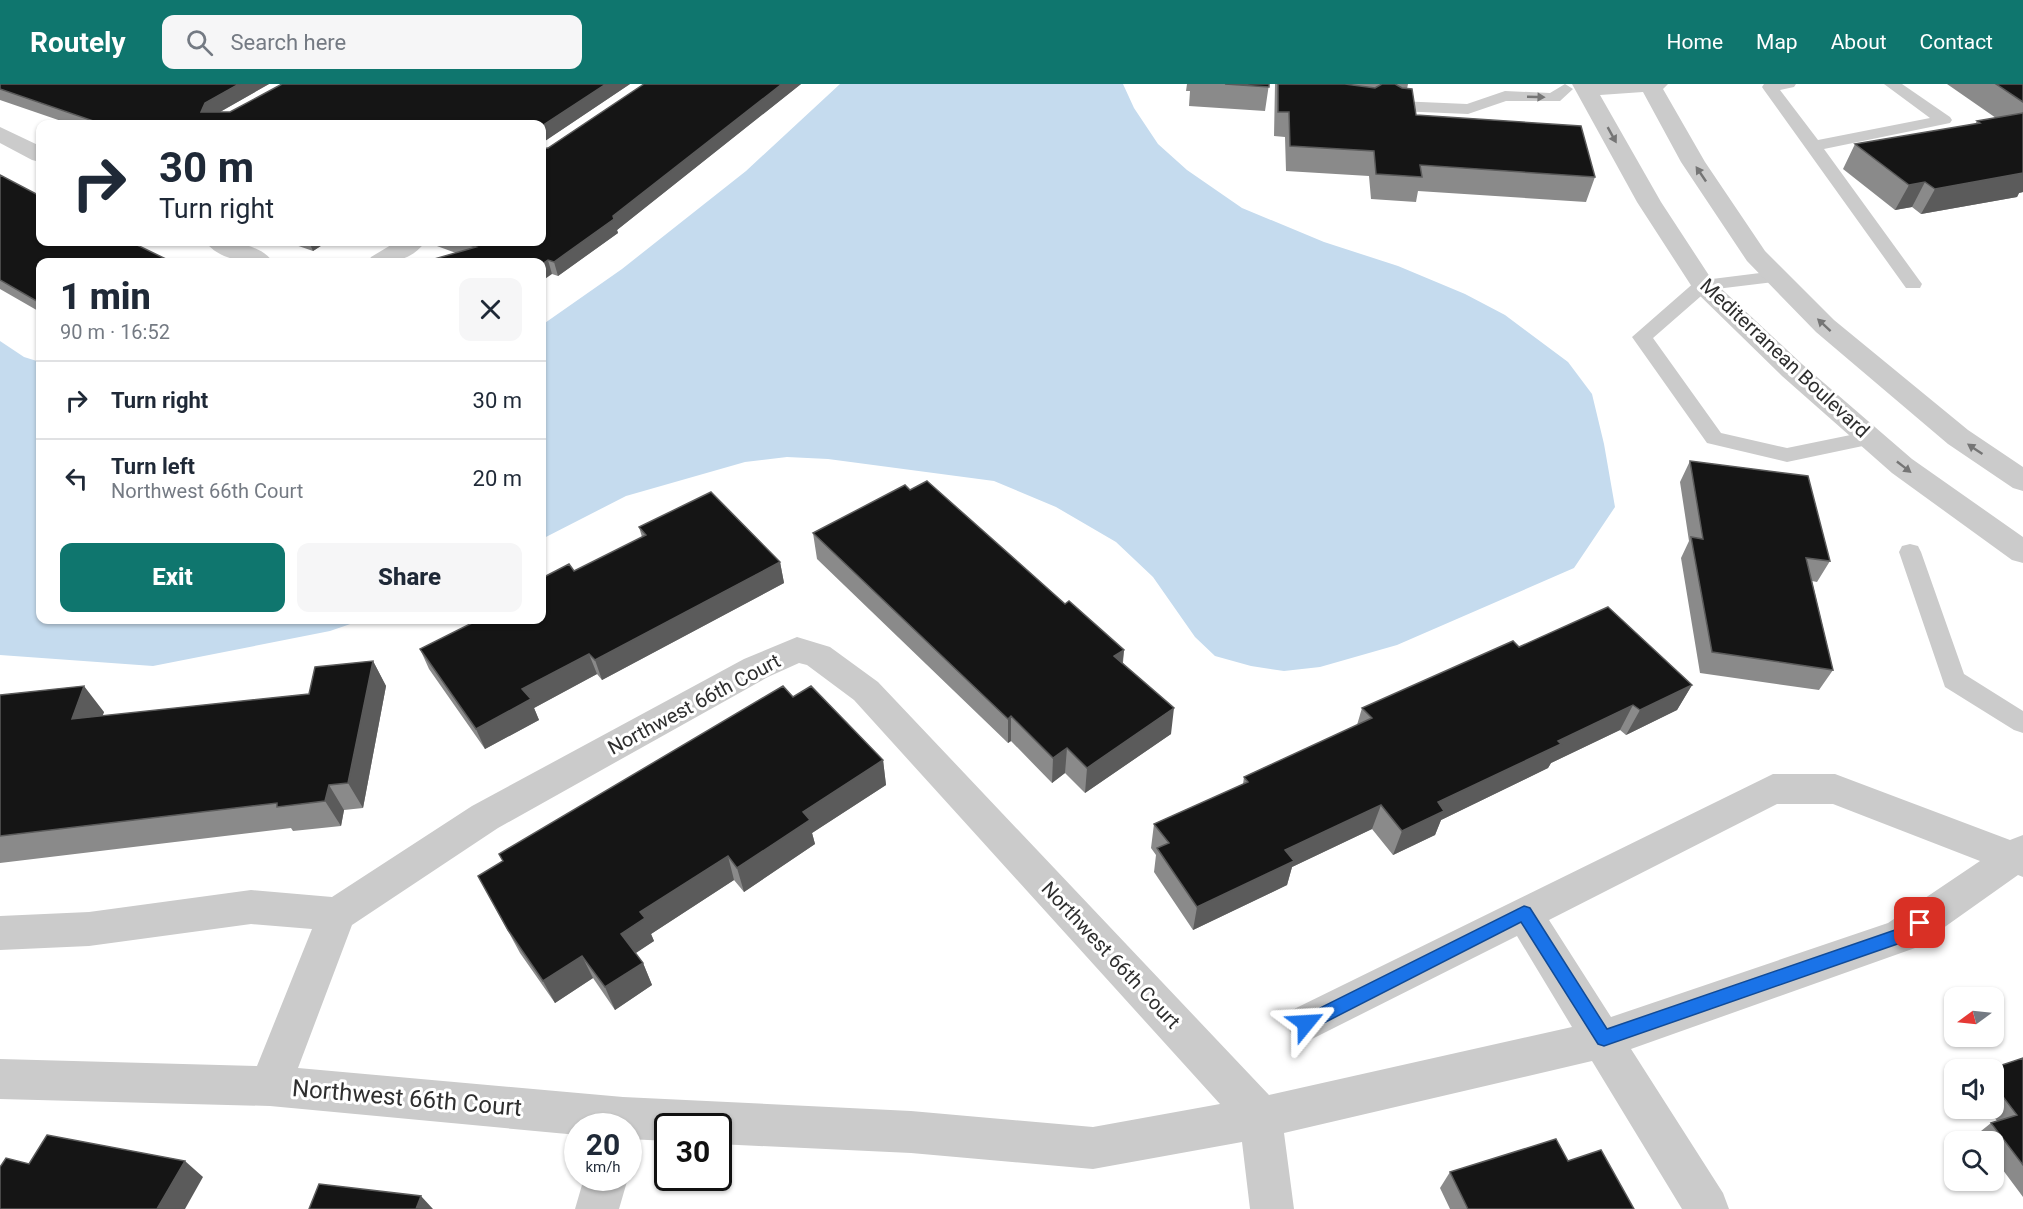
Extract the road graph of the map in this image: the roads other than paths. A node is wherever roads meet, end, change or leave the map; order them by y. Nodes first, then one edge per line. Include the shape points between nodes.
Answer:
1 (1652, 84) edge
2 (1788, 84) edge
3 (1892, 84) edge
4 (1573, 87) edge
5 (1504, 90) edge
6 (1398, 106) edge
7 (0, 134) edge
8 (1814, 146) junction
9 (36, 153) edge
10 (226, 246) edge
11 (406, 246) edge
12 (252, 258) edge
13 (387, 258) edge
14 (1776, 277) junction
15 (1913, 284) dead end
16 (1703, 285) junction
17 (1869, 438) junction
18 (2023, 481) edge
19 (1910, 552) dead end
20 (2023, 552) edge
21 (2023, 723) edge
22 (2021, 856) edge
23 (1524, 913) junction
24 (337, 914) junction
25 (0, 933) edge
26 (1306, 1023) dead end
27 (1604, 1038) junction
28 (0, 1079) edge
29 (270, 1086) junction
30 (564, 1116) edge
31 (1261, 1118) junction
32 (642, 1123) edge
33 (602, 1191) edge
34 (597, 1209) edge
35 (1272, 1209) edge
36 (1707, 1209) edge

1 - 4 street
14 -> 1 street via 1756,256 1693,162
2 - 8 lane via 1770,87
3 - 8 lane via 1944,120
5 -> 4 lane via 1554,98
4 -> 16 street, Mediterranean Boulevard
5 - 6 lane via 1468,109
7 - 9 street
8 - 15 lane
10 - 12 street
11 - 13 street
14 - 16 lane
18 -> 14 street via 1958,437 1825,326
16 - 17 street, Mediterranean Boulevard
16 - 17 lane via 1642,337 1714,438 1787,455
17 -> 20 street, Mediterranean Boulevard
19 - 21 lane via 1954,680
22 - 23 street via 1835,789 1773,789
22 - 27 street, Northwest 66th Court via 1901,936
23 - 26 street
23 - 27 street
24 - 25 street via 251,907 89,929
24 - 29 street, Northwest 66th Court
24 - 31 street, Northwest 66th Court via 485,817 756,668 797,650 818,656 866,691
27 - 31 street, Northwest 66th Court
27 - 36 street
28 - 29 street, Northwest 66th Court
29 - 30 street, Northwest 66th Court
31 - 32 street, Northwest 66th Court via 1094,1148 911,1132
31 - 35 street
33 - 34 street

